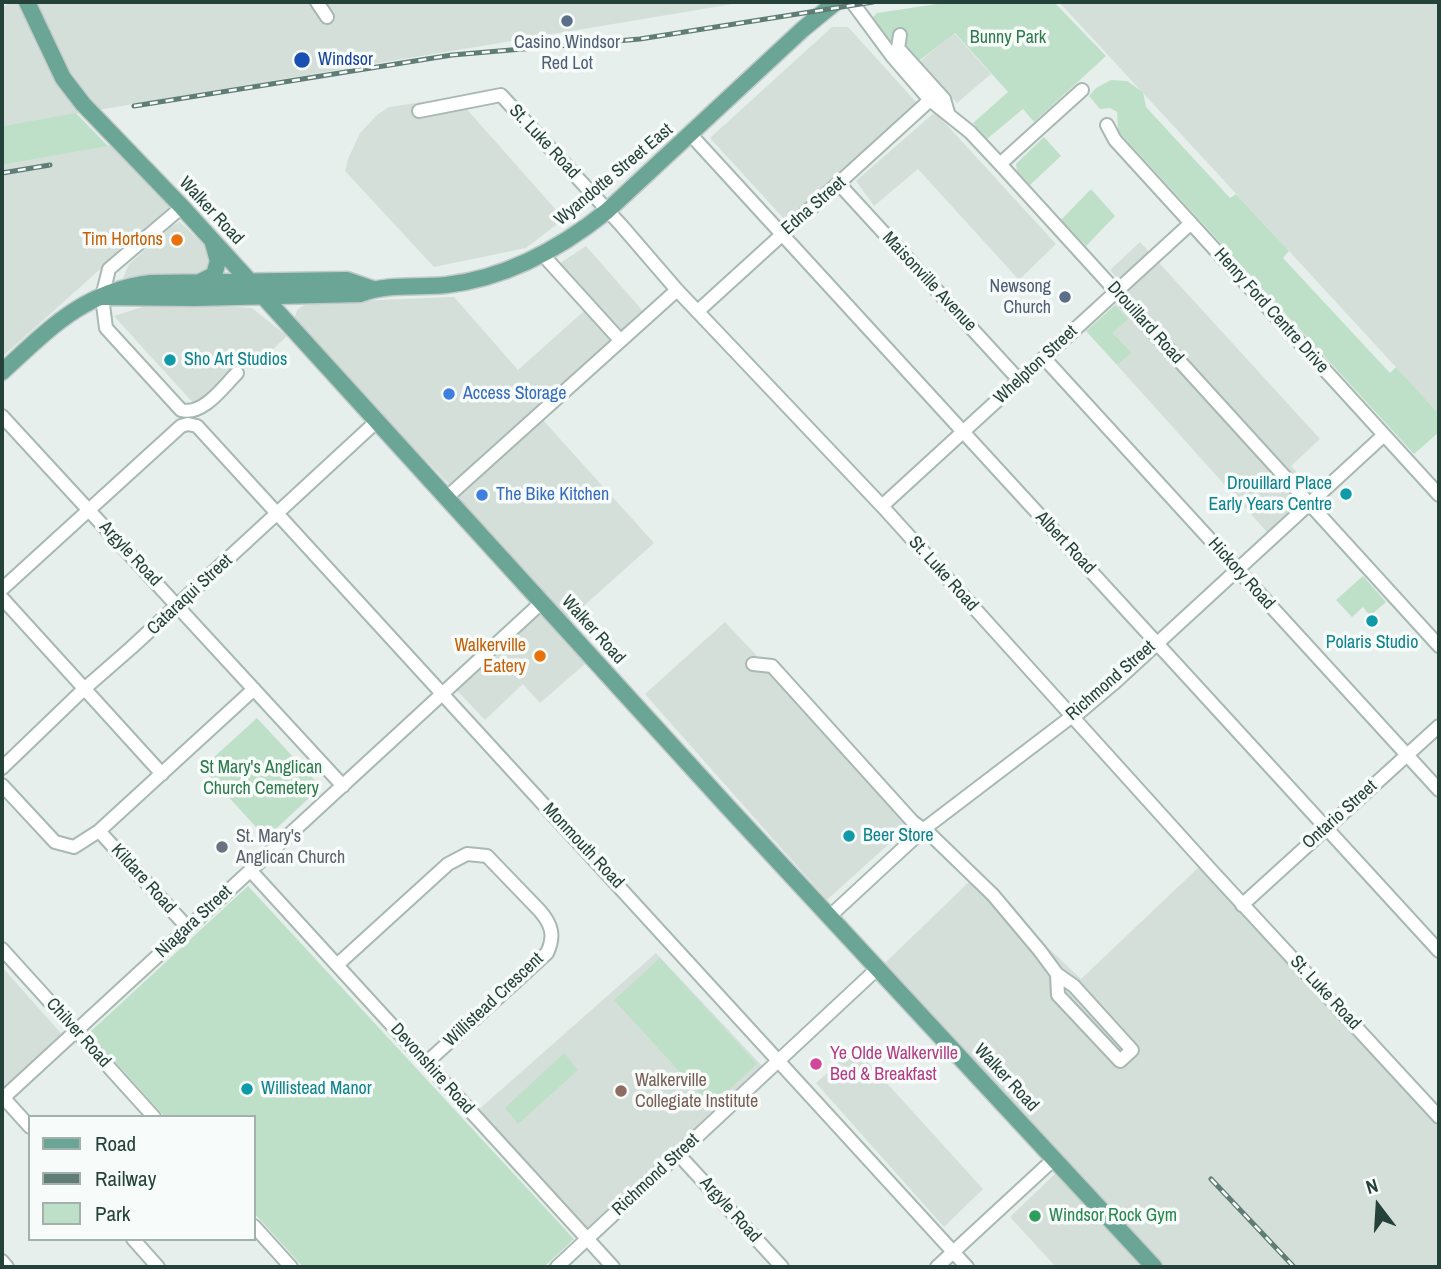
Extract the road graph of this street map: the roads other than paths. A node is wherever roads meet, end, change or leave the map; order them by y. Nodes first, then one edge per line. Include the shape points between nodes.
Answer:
1 (27, 2) edge
2 (836, 2) edge
3 (852, 2) edge
4 (901, 35) dead end
5 (1082, 90) dead end
6 (930, 100) junction
7 (419, 111) dead end
8 (948, 113) junction
9 (1107, 125) dead end
10 (691, 135) junction
11 (1000, 164) junction
12 (839, 184) junction
13 (182, 207) junction
14 (607, 211) junction
15 (1191, 223) junction
16 (782, 233) junction
17 (212, 240) junction
18 (543, 255) junction
19 (250, 281) junction
20 (200, 282) junction
21 (373, 289) junction
22 (677, 290) junction
23 (1116, 291) junction
24 (314, 295) junction
25 (263, 296) junction
26 (102, 297) junction
27 (698, 311) junction
28 (294, 330) junction
29 (621, 340) junction
30 (1044, 358) junction
31 (2, 372) edge
32 (237, 373) dead end
33 (1019, 380) junction
34 (2, 416) edge
35 (377, 421) junction
36 (963, 432) junction
37 (1384, 435) junction
38 (1439, 495) edge
39 (446, 498) junction
40 (1310, 504) junction
41 (882, 506) junction
42 (88, 510) junction
43 (277, 514) junction
44 (1237, 570) junction
45 (2, 589) edge
46 (2, 598) edge
47 (542, 603) junction
48 (177, 606) junction
49 (1157, 642) junction
50 (1439, 646) edge
51 (753, 664) dead end
52 (84, 689) junction
53 (254, 689) junction
54 (442, 693) junction
55 (1071, 717) junction
56 (1439, 726) edge
57 (1406, 755) junction
58 (2, 768) edge
59 (162, 774) junction
60 (2, 785) edge
61 (343, 786) junction
62 (1439, 790) edge
63 (1326, 828) junction
64 (924, 829) junction
65 (99, 831) junction
66 (250, 870) junction
67 (1242, 905) junction
68 (830, 916) junction
69 (188, 928) junction
70 (2, 949) edge
71 (1439, 951) edge
72 (337, 965) junction
73 (878, 968) junction
74 (1056, 974) junction
75 (76, 1031) junction
76 (779, 1060) junction
77 (426, 1063) junction
78 (2, 1098) edge
79 (152, 1115) edge
80 (1439, 1117) edge
81 (28, 1125) edge
82 (678, 1154) junction
83 (1054, 1159) junction
84 (256, 1228) edge
85 (588, 1238) junction
86 (135, 1241) edge
87 (953, 1252) junction
88 (2, 1261) edge
89 (8, 1267) edge
90 (158, 1267) edge
91 (292, 1267) edge
92 (556, 1267) edge
93 (613, 1267) edge
94 (782, 1267) edge
95 (937, 1267) edge
96 (967, 1267) edge
97 (1154, 1267) edge

1 - 13 main road, Walker Road via 66,83
2 - 10 main road, Wyandotte Street East
3 - 6 street, Drouillard Road
4 - 8 street via 898,48 944,99
5 - 11 street
6 - 8 street, Drouillard Road
6 - 12 street, Edna Street
7 - 14 street, St. Luke Road via 501,95
8 - 11 street, Drouillard Road
9 - 15 street, Henry Ford Centre Drive via 1115,140
10 - 14 main road, Wyandotte Street East
10 - 16 street, Albert Road
11 - 23 street, Drouillard Road
12 - 16 street, Edna Street
12 - 33 street, Maisonville Avenue
13 - 17 main road, Walker Road
13 - 26 street via 109,269
14 - 18 main road, Wyandotte Street East
14 - 22 street, St. Luke Road
15 - 23 street, Whelpton Street
15 - 37 street, Henry Ford Centre Drive
16 - 27 street, Edna Street
16 - 36 street, Albert Road
17 - 19 main road, Walker Road
17 - 20 main road via 218,261 214,275
18 - 21 main road, Wyandotte Street East via 448,285
18 - 29 street
19 - 20 main road, Wyandotte Street East
19 - 21 main road, Wyandotte Street East via 347,280
19 - 25 main road, Walker Road
20 - 26 main road, Wyandotte Street East via 127,286
21 - 24 main road, Wyandotte Street East via 360,294
22 - 27 street, St. Luke Road
22 - 29 street
23 - 30 street, Whelpton Street
23 - 40 street, Drouillard Road
24 - 25 main road, Wyandotte Street East
24 - 28 main road via 296,301 291,314
25 - 26 main road, Wyandotte Street East
25 - 28 main road, Walker Road
26 - 31 main road, Wyandotte Street East via 66,314
26 - 32 street via 106,328 181,410 199,410
27 - 41 street, St. Luke Road
28 - 35 main road, Walker Road
29 - 39 street
30 - 33 street, Whelpton Street
30 - 44 street, Hickory Road
33 - 36 street, Whelpton Street
34 - 42 street, Argyle Road
35 - 39 main road, Walker Road
35 - 43 street, Cataraqui Street
36 - 41 street, Whelpton Street
36 - 49 street, Albert Road
37 - 38 street, Henry Ford Centre Drive
37 - 40 street, Richmond Street
39 - 47 main road, Walker Road
40 - 44 street, Richmond Street
40 - 50 street, Drouillard Road
41 - 55 street, St. Luke Road
42 - 43 street, Monmouth Road via 188,424 197,426
42 - 45 street
42 - 48 street, Argyle Road
43 - 48 street, Cataraqui Street
43 - 54 street, Monmouth Road
44 - 49 street, Richmond Street
44 - 57 street, Hickory Road
46 - 52 street
47 - 54 street, Niagara Street
47 - 68 main road, Walker Road
48 - 52 street, Cataraqui Street
48 - 53 street, Argyle Road
49 - 55 street, Richmond Street
49 - 63 street, Albert Road
51 - 64 street via 772,666
52 - 58 street, Cataraqui Street
52 - 59 street
53 - 59 street
53 - 61 street, Argyle Road
54 - 61 street, Niagara Street
54 - 76 street, Monmouth Road
55 - 64 street, Richmond Street
55 - 67 street, St. Luke Road
56 - 57 street, Ontario Street
57 - 62 street, Hickory Road
57 - 63 street, Ontario Street
59 - 65 street
60 - 65 street, Kildare Road via 55,842 74,847
61 - 66 street, Niagara Street
63 - 67 street, Ontario Street
63 - 71 street, Albert Road
64 - 68 street, Richmond Street
64 - 74 street via 993,895
65 - 69 street, Kildare Road
66 - 69 street, Niagara Street
66 - 72 street, Devonshire Road
67 - 80 street, St. Luke Road
68 - 73 main road, Walker Road
69 - 75 street, Niagara Street
70 - 75 street, Chilver Road
72 - 77 street, Devonshire Road
72 - 77 street, Willistead Crescent via 448,864 467,854 487,856 540,911 552,932 547,953
73 - 76 street, Richmond Street
73 - 83 main road, Walker Road
74 - 74 street via 1074,986 1132,1050 1120,1061 1058,995
75 - 78 street, Niagara Street
75 - 79 street, Chilver Road
76 - 82 street, Richmond Street
76 - 87 street, Monmouth Road
77 - 85 street, Devonshire Road
78 - 81 street
82 - 85 street, Richmond Street
82 - 94 street, Argyle Road
83 - 87 street
83 - 97 main road, Walker Road
84 - 91 street
85 - 92 street, Richmond Street
85 - 93 street, Devonshire Road
86 - 90 street
87 - 95 street
87 - 96 street, Monmouth Road
88 - 89 street

